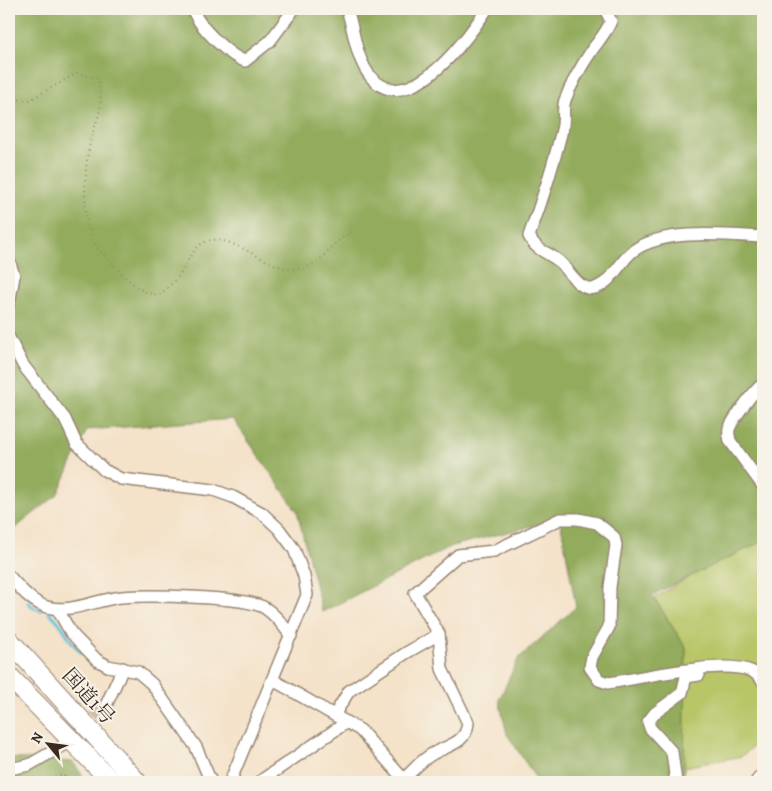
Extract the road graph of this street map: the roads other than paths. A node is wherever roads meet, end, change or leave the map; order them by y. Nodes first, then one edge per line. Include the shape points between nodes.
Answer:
1 (193, 9) edge
2 (294, 9) edge
3 (347, 9) edge
4 (487, 9) edge
5 (605, 9) edge
6 (763, 237) edge
7 (9, 260) edge
8 (9, 304) edge
9 (9, 338) edge
10 (763, 384) edge
11 (763, 486) edge
12 (9, 576) edge
13 (58, 610) junction
14 (438, 634) junction
15 (291, 636) junction
16 (9, 640) edge
17 (122, 668) junction
18 (725, 668) junction
19 (9, 676) edge
20 (273, 680) junction
21 (763, 681) edge
22 (107, 703) tunnel mouth
23 (335, 714) junction
24 (347, 722) junction
25 (64, 745) dead end
26 (11, 769) edge
27 (763, 773) edge
28 (112, 782) edge
29 (137, 782) edge
30 (211, 782) edge
31 (230, 782) edge
32 (259, 782) edge
33 (407, 782) edge
34 (676, 782) edge
35 (756, 782) edge

1 - 2 street via 200,25 236,58 245,61 270,41
3 - 4 street via 363,64 378,84 393,89 410,86 446,62
5 - 6 street via 611,21 607,33 593,48 564,102 565,120 560,140 529,236 534,247 560,262 576,280 595,288 608,279 633,251 650,242 707,234
7 - 8 street via 14,276
9 - 15 street via 23,365 65,419 76,443 104,470 121,479 213,490 262,513 279,529 294,549 307,596
10 - 11 street via 729,427 728,434
12 - 13 street via 44,607
13 - 15 street via 121,597 250,602 265,608 280,620
13 - 17 street via 70,632 97,660
14 - 18 street via 415,593 458,555 494,551 560,519 578,519 602,526 614,537 616,545 609,627 590,667 599,680 608,683 674,672
14 - 23 street via 349,691
14 - 33 street via 442,669 468,723 467,731 454,744 423,760 409,774
15 - 20 street
16 - 29 highway, 国道1号
17 - 22 street
17 - 30 street via 138,672 152,684 196,747
18 - 21 street via 753,671
18 - 34 street via 686,677 682,693 655,712 648,722 672,752
19 - 28 highway, 国道1号
20 - 23 street
20 - 31 street
23 - 24 street
24 - 32 street
24 - 33 street via 360,730
25 - 26 street via 29,765
27 - 35 street

